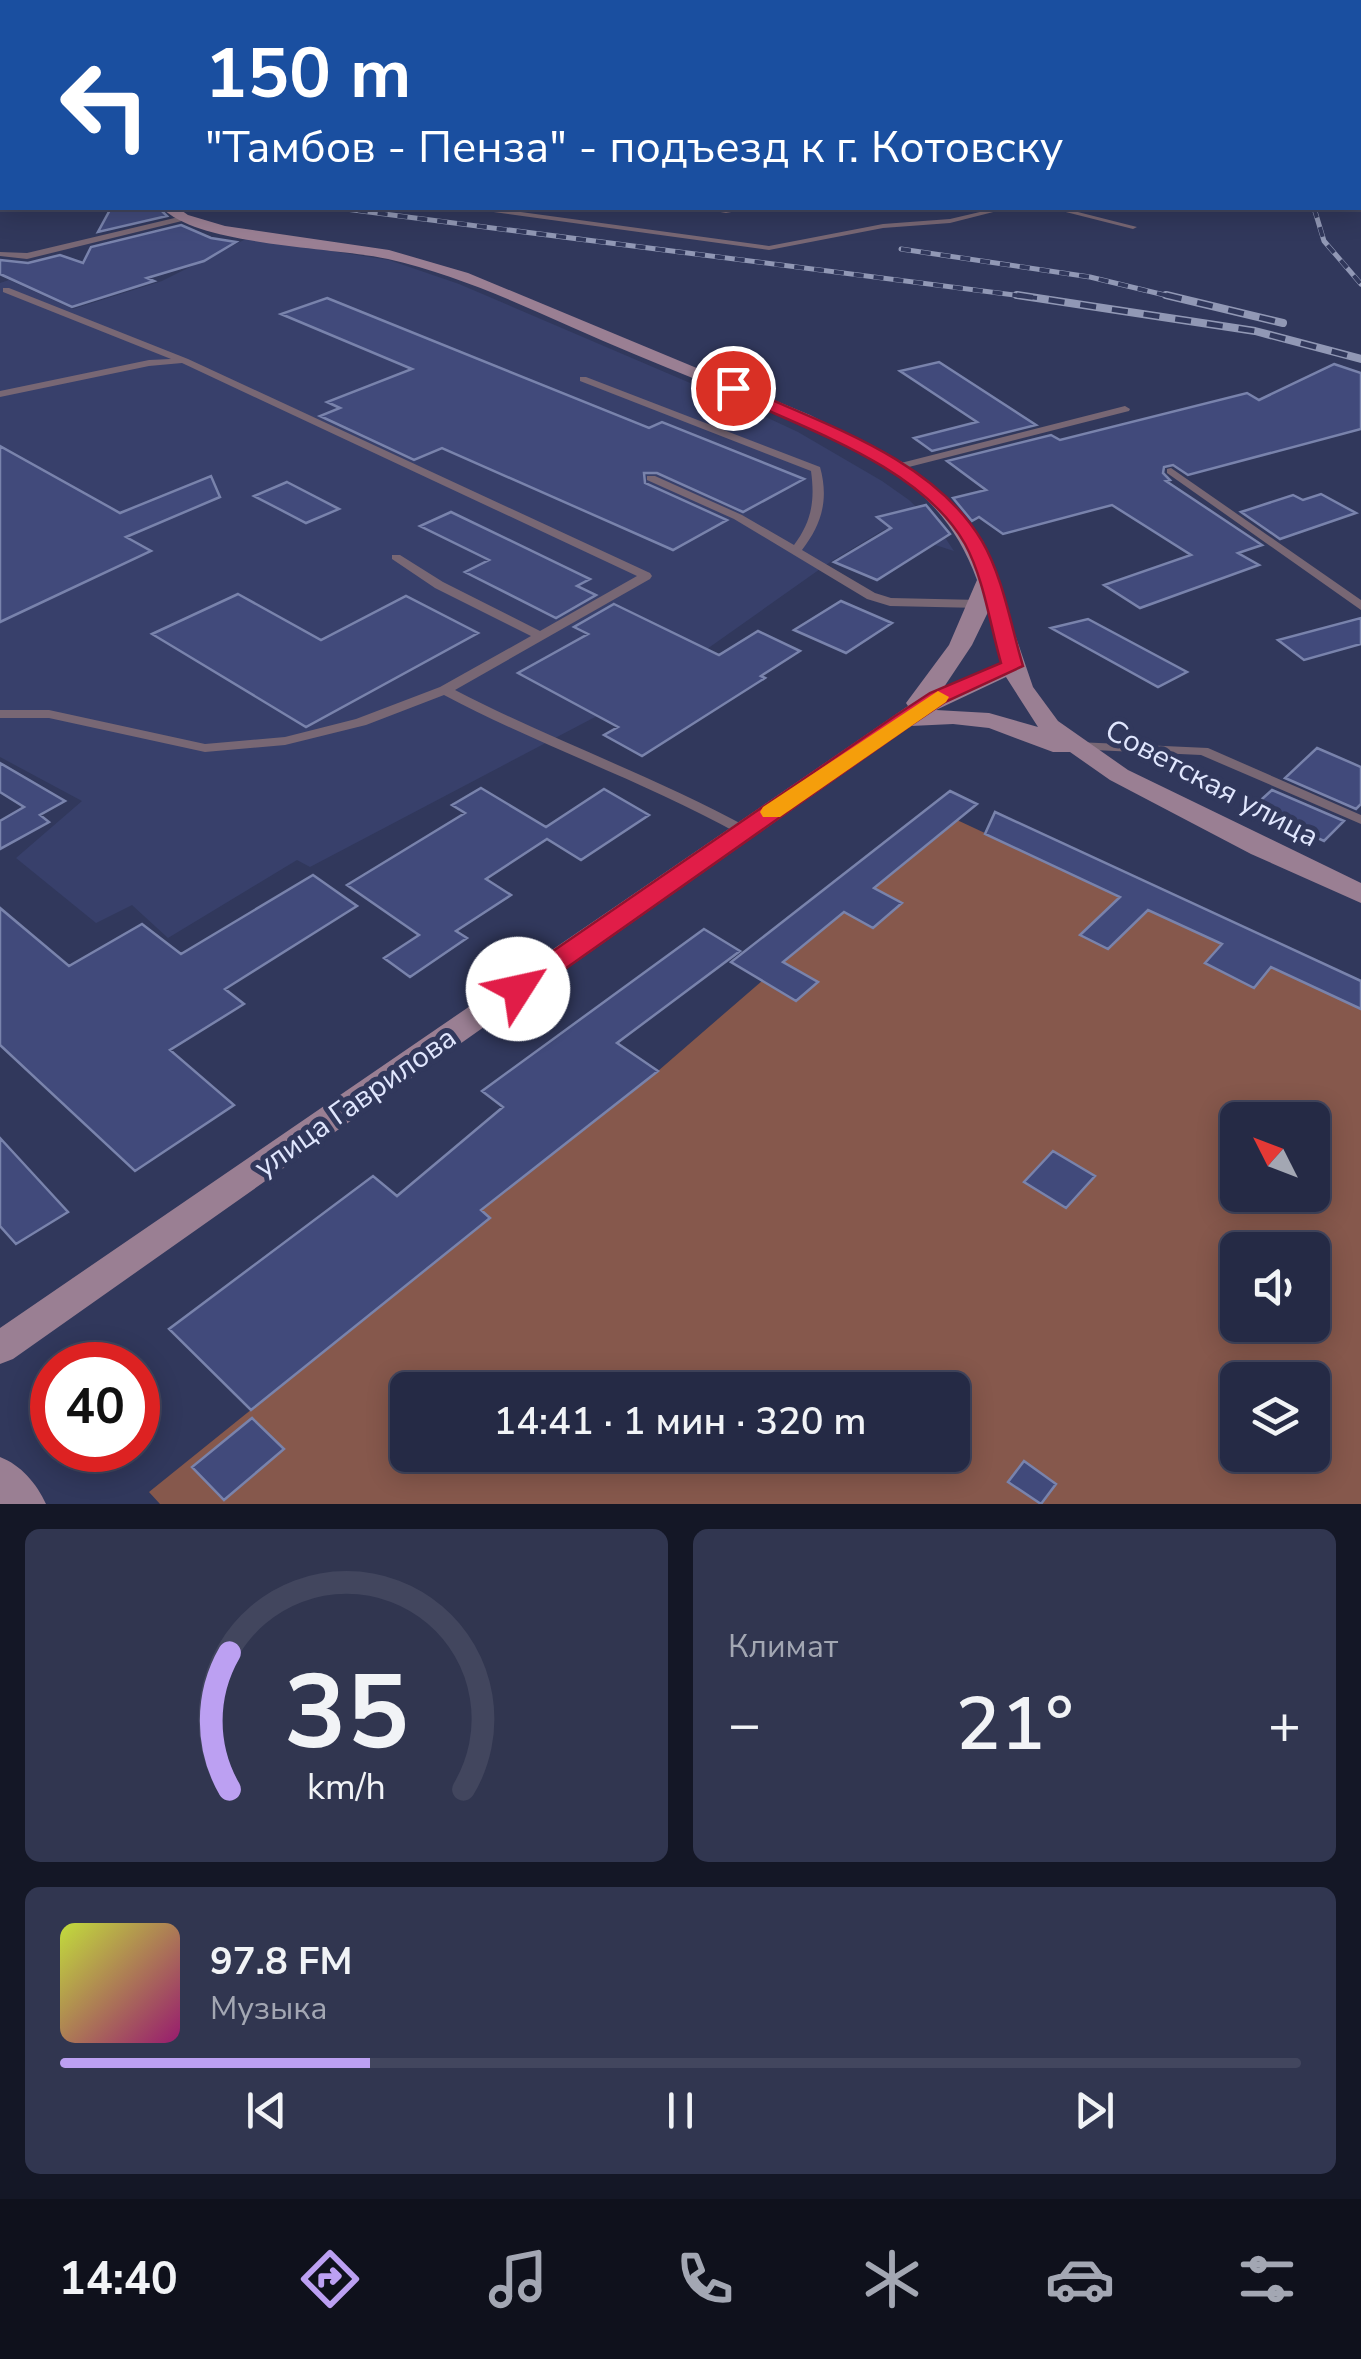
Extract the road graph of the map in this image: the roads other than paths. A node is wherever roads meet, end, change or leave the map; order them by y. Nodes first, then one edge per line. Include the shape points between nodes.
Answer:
1 (493, 210) edge
2 (996, 210) edge
3 (1062, 210) edge
4 (189, 213) edge
5 (906, 215) dead end
6 (883, 226) junction
7 (1133, 227) dead end
8 (0, 254) edge
9 (6, 290) dead end
10 (185, 360) junction
11 (582, 379) dead end
12 (0, 394) edge
13 (1125, 409) dead end
14 (898, 467) junction
15 (1171, 471) dead end
16 (651, 478) dead end
17 (795, 551) junction
18 (396, 557) dead end
19 (988, 579) junction
20 (980, 604) junction
21 (1361, 606) edge
22 (540, 636) junction
23 (1012, 666) junction
24 (445, 690) junction
25 (0, 714) edge
26 (903, 720) junction
27 (1073, 746) junction
28 (1119, 776) junction
29 (1361, 820) edge
30 (744, 831) junction
31 (1361, 894) edge
32 (0, 1348) edge
33 (0, 1475) edge
34 (26, 1504) edge

1 - 6 lane via 769,248
2 - 6 lane
3 - 7 lane
4 - 8 lane via 26,256
4 - 14 main road, Советская улица via 249,234 389,255 462,276 803,419
5 - 6 lane
9 - 10 lane
10 - 12 lane
10 - 22 lane via 646,576
11 - 17 lane via 816,469 817,524
13 - 14 lane
14 - 19 main road, Советская улица via 960,522
15 - 21 lane
16 - 17 lane
17 - 20 lane via 855,589 890,602
18 - 22 lane
19 - 20 main road
19 - 23 main road, Советская улица
20 - 26 main road via 954,662
22 - 24 lane
23 - 26 main road, улица Гаврилова
23 - 27 main road, Советская улица via 1033,709
24 - 25 lane via 285,741 206,748 50,714
24 - 30 lane
26 - 28 main road via 948,714 1006,723
26 - 30 main road, улица Гаврилова
27 - 28 main road, Советская улица
27 - 29 lane via 1204,751
28 - 31 main road, Советская улица
30 - 32 main road, улица Гаврилова
33 - 34 main road

